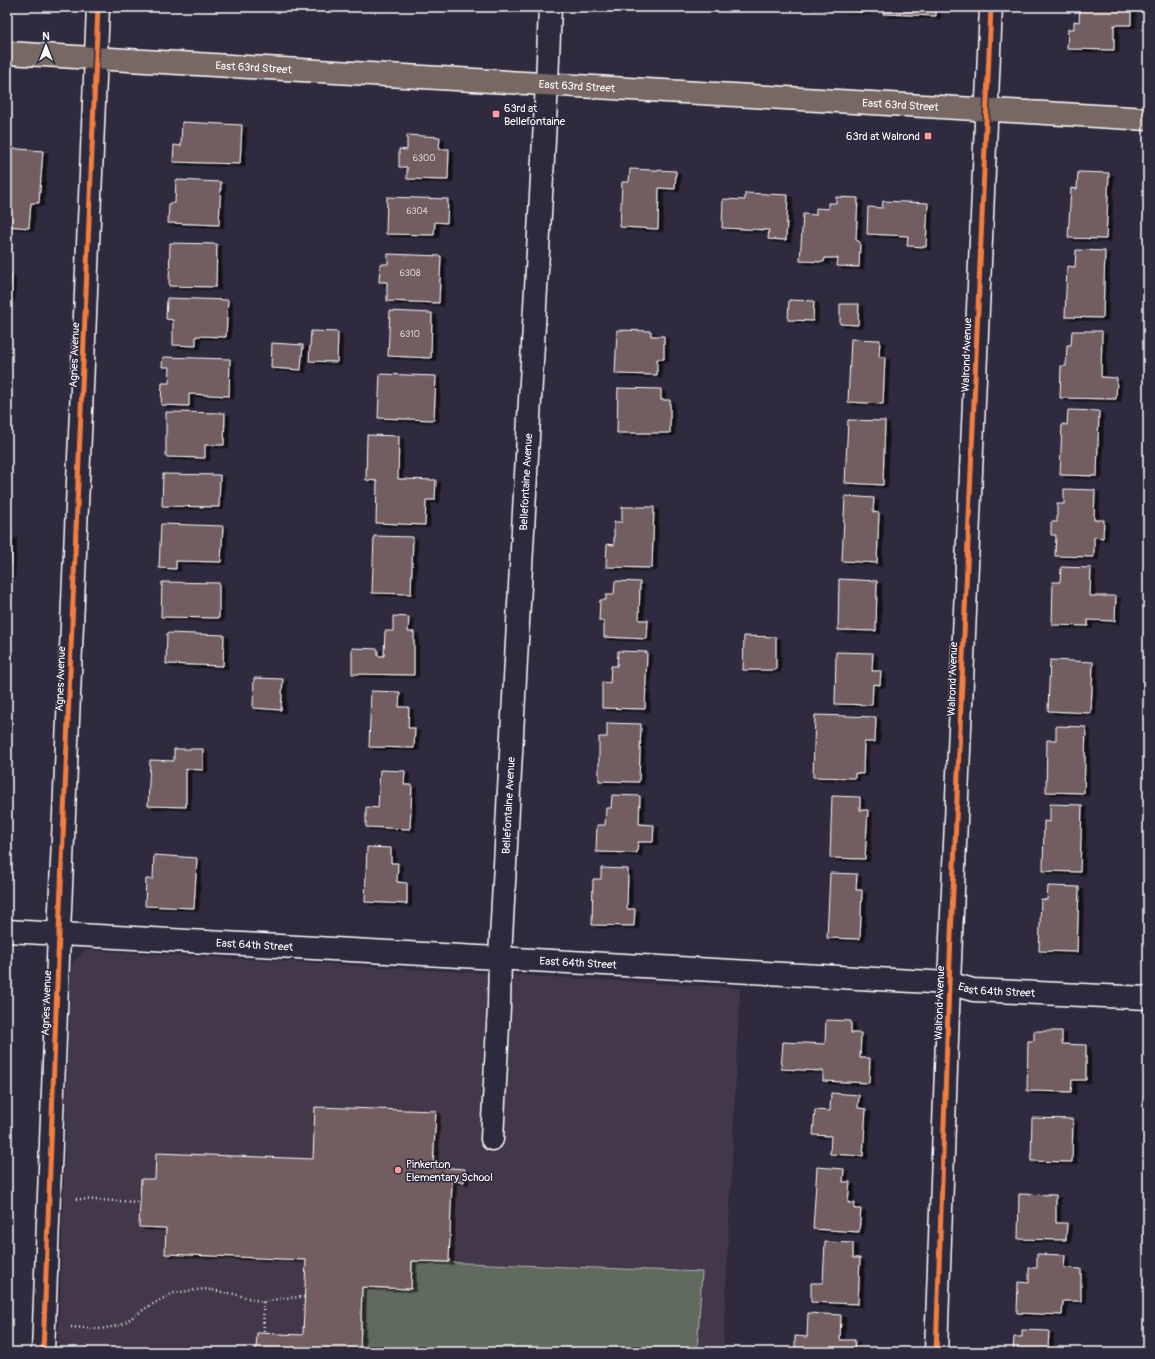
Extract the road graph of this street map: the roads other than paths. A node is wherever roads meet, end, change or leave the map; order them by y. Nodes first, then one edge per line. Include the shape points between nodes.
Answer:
1 (98, 7) edge
2 (550, 7) edge
3 (990, 7) edge
4 (7, 53) edge
5 (96, 58) junction
6 (547, 84) junction
7 (986, 109) junction
8 (1148, 119) edge
9 (7, 931) edge
10 (59, 933) junction
11 (500, 957) junction
12 (950, 983) junction
13 (1148, 998) edge
14 (492, 1139) dead end
15 (43, 1352) edge
16 (936, 1352) edge

1 - 5 street, Agnes Avenue
2 - 6 street, Bellefontaine Avenue
3 - 7 street, Walrond Avenue
4 - 5 main road, East 63rd Street
5 - 6 main road, East 63rd Street
5 - 10 street, Agnes Avenue
6 - 7 main road, East 63rd Street
6 - 11 street, Bellefontaine Avenue
7 - 8 main road, East 63rd Street
7 - 12 street, Walrond Avenue
9 - 10 street, East 64th Street
10 - 11 street, East 64th Street
10 - 15 street, Agnes Avenue
11 - 12 street, East 64th Street
11 - 14 street, Bellefontaine Avenue
12 - 13 street, East 64th Street via 972,990
12 - 16 street, Walrond Avenue

